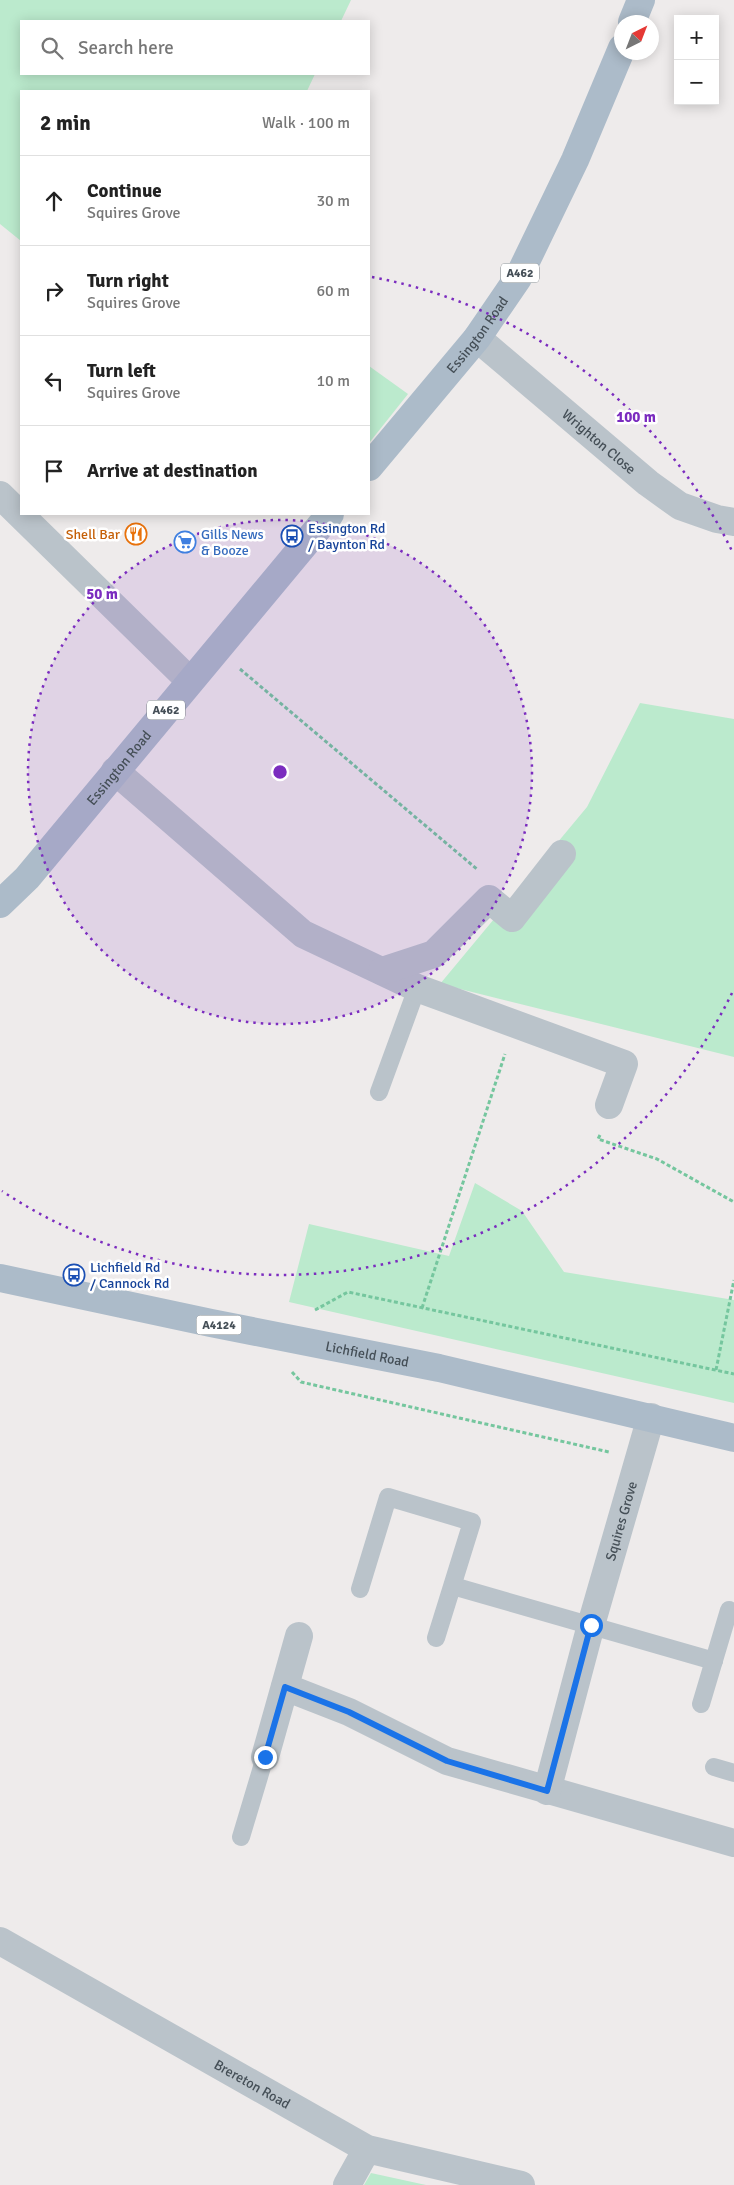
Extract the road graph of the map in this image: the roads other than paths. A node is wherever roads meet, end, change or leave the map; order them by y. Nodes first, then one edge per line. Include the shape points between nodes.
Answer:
1 (641, 0) edge
2 (635, 15) edge
3 (617, 60) edge
4 (477, 338) junction
5 (370, 467) edge
6 (0, 495) edge
7 (20, 515) edge
8 (20, 515) edge
9 (329, 515) edge
10 (734, 522) edge
11 (190, 681) junction
12 (115, 772) junction
13 (562, 854) dead end
14 (0, 904) edge
15 (382, 971) junction
16 (417, 988) junction
17 (379, 1092) dead end
18 (609, 1105) road end
19 (0, 1278) edge
20 (651, 1417) junction
21 (734, 1438) edge
22 (452, 1586) junction
23 (360, 1589) dead end
24 (729, 1610) dead end
25 (591, 1625) junction
26 (300, 1636) dead end
27 (436, 1638) dead end
28 (714, 1661) junction
29 (285, 1687) junction
30 (702, 1704) dead end
31 (265, 1757) joint
32 (714, 1767) dead end
33 (734, 1773) edge
34 (547, 1791) junction
35 (241, 1837) dead end
36 (734, 1843) edge
37 (0, 1941) edge
38 (367, 2149) junction
39 (347, 2185) edge
40 (521, 2185) edge

1 - 2 main road
3 - 4 main road, Essington Road / A462 via 576,160 518,278
4 - 5 main road, Essington Road / A462
4 - 10 street, Wrighton Close via 648,483 680,506
6 - 7 street
8 - 11 street
9 - 11 main road, Essington Road / A462
11 - 12 main road, Essington Road / A462
12 - 14 main road, Essington Road / A462 via 27,878
12 - 15 street via 303,934
13 - 15 street via 512,918 489,899 434,954
15 - 16 street
16 - 17 lane
16 - 18 street via 624,1064
19 - 20 main road, Lichfield Road / A4124 via 439,1368
20 - 21 main road, Lichfield Road / A4124
20 - 25 street, Squires Grove
22 - 23 lane via 472,1522 388,1496
22 - 25 lane
22 - 27 lane
24 - 28 lane
25 - 28 lane
25 - 34 street, Squires Grove
26 - 29 street
28 - 30 lane
29 - 31 street
29 - 34 street via 349,1712 447,1761
31 - 35 lane
32 - 33 lane
34 - 36 street
37 - 38 street, Brereton Road
38 - 39 street
38 - 40 street, Brereton Road

